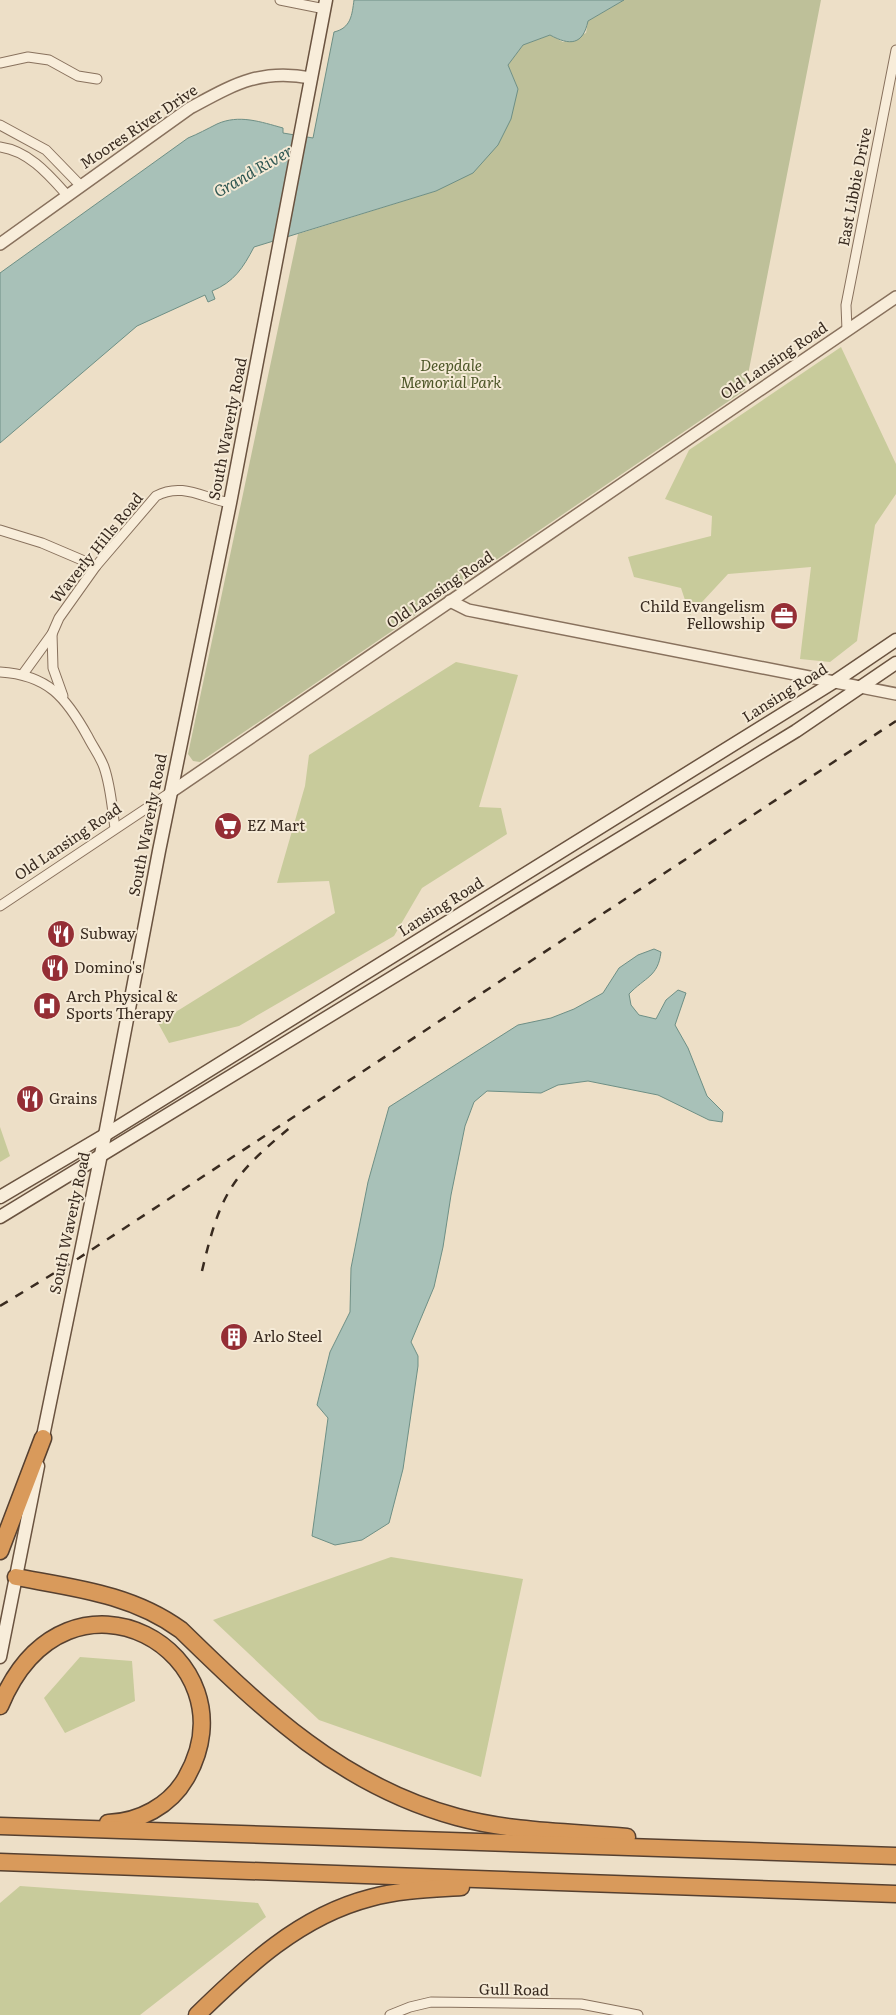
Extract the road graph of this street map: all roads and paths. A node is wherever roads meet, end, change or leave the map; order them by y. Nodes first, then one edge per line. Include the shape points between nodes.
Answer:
1 (280, 0) edge
2 (326, 4) edge
3 (896, 50) edge
4 (0, 63) edge
5 (311, 78) junction
6 (97, 79) dead end
7 (0, 125) edge
8 (0, 147) edge
9 (80, 185) junction
10 (67, 195) junction
11 (0, 244) edge
12 (896, 297) edge
13 (846, 330) junction
14 (230, 503) junction
15 (0, 530) edge
16 (96, 566) junction
17 (450, 601) junction
18 (52, 634) junction
19 (896, 640) edge
20 (896, 664) edge
21 (0, 672) edge
22 (23, 674) junction
23 (834, 682) junction
24 (861, 687) junction
25 (896, 694) edge
26 (63, 696) junction
27 (170, 792) junction
28 (115, 828) junction
29 (0, 906) edge
30 (105, 1134) junction
31 (100, 1156) junction
32 (0, 1197) edge
33 (0, 1217) edge
34 (43, 1438) junction
35 (0, 1551) edge
36 (16, 1577) junction
37 (0, 1657) edge
38 (0, 1706) edge
39 (0, 1826) edge
40 (19, 1827) junction
41 (746, 1851) junction
42 (896, 1856) edge
43 (0, 1862) edge
44 (550, 1882) junction
45 (896, 1894) edge
46 (581, 2004) junction
47 (197, 2015) edge
48 (390, 2015) edge
49 (580, 2015) edge
50 (638, 2015) edge

1 - 2 street
2 - 5 main road, South Waverly Road
3 - 13 street, East Libbie Drive via 846,305
4 - 6 street via 14,59 49,60 78,76
5 - 9 street, Moores River Drive via 285,74 258,76 220,92 167,123
5 - 14 main road, South Waverly Road
7 - 9 street via 46,150
8 - 10 street via 36,163
9 - 10 street, Moores River Drive
10 - 11 street, Moores River Drive
12 - 13 street, Old Lansing Road
13 - 17 street, Old Lansing Road
14 - 16 street, Waverly Hills Road via 182,489 166,491 156,496
14 - 27 main road, South Waverly Road
15 - 16 street via 42,543
16 - 18 street, Waverly Hills Road via 59,618
17 - 23 street via 468,610
17 - 27 street, Old Lansing Road
18 - 22 street, Waverly Hills Road
18 - 26 street via 54,668
19 - 23 main road, Lansing Road
20 - 24 main road
21 - 22 street
22 - 26 street
23 - 24 street
23 - 30 main road, Lansing Road
24 - 25 street
24 - 31 main road via 787,736
26 - 28 street via 104,768
27 - 28 street, Old Lansing Road
27 - 30 main road, South Waverly Road
28 - 29 street, Old Lansing Road
30 - 31 main road, South Waverly Road
30 - 32 main road, Lansing Road
31 - 33 main road
31 - 34 main road, South Waverly Road
34 - 35 highway
34 - 36 main road, South Waverly Road
36 - 37 main road, South Waverly Road
36 - 41 highway via 114,1596 164,1617 315,1750 349,1772 410,1802 458,1817 510,1827 688,1842
38 - 40 highway via 22,1665 39,1647 59,1633 99,1624 140,1631 166,1647 192,1681 201,1710 201,1736 195,1760 182,1785 158,1807 120,1823
39 - 40 highway
40 - 41 highway
41 - 42 highway
43 - 44 highway
44 - 45 highway
44 - 47 highway via 415,1890 369,1898 336,1910 270,1948
46 - 48 street, Gull Road via 431,2002 410,2006
46 - 49 street
46 - 50 street, Gull Road

